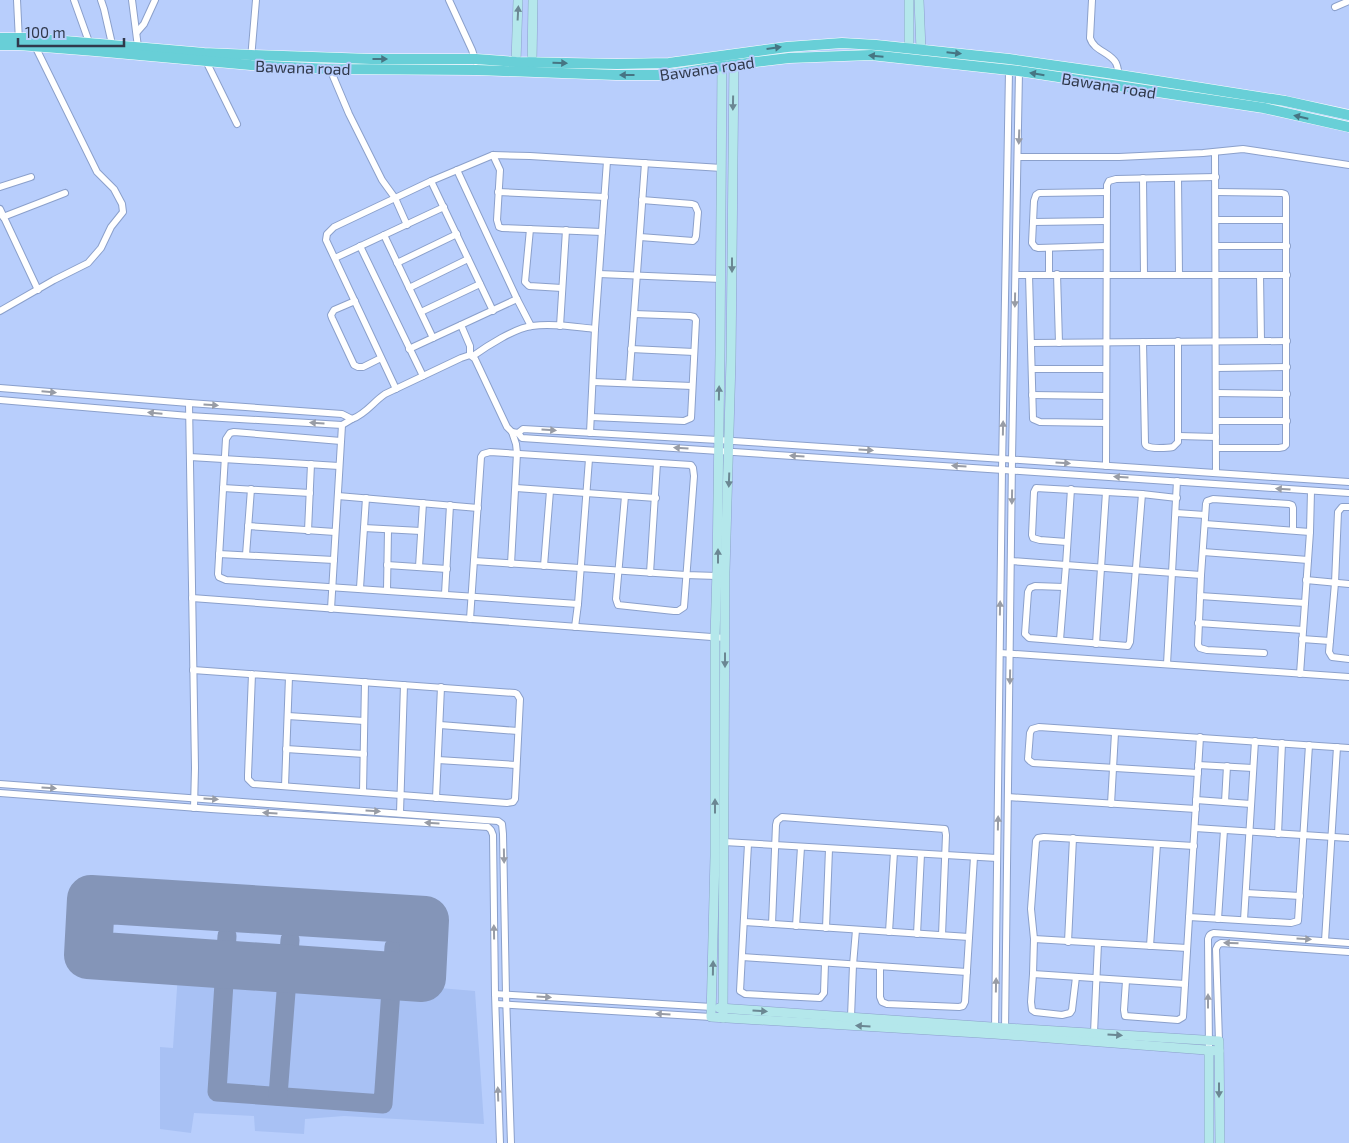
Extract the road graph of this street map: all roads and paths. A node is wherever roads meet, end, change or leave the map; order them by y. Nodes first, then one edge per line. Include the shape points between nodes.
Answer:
1 (17, 0) edge
2 (74, 0) edge
3 (101, 0) edge
4 (132, 0) edge
5 (155, 0) edge
6 (256, 0) edge
7 (449, 0) edge
8 (518, 0) edge
9 (533, 0) edge
10 (908, 0) edge
11 (919, 0) edge
12 (1092, 0) edge
13 (1349, 0) edge
14 (1335, 8) dead end
15 (137, 32) junction
16 (0, 38) edge
17 (19, 41) junction
18 (89, 42) junction
19 (112, 44) junction
20 (0, 45) edge
21 (35, 46) junction
22 (138, 47) junction
23 (908, 48) junction
24 (921, 50) junction
25 (476, 59) junction
26 (734, 59) junction
27 (251, 60) junction
28 (206, 61) junction
29 (722, 61) junction
30 (516, 62) junction
31 (532, 62) junction
32 (330, 68) junction
33 (477, 70) junction
34 (1014, 71) junction
35 (1118, 75) junction
36 (1349, 115) edge
37 (237, 124) dead end
38 (1349, 127) edge
39 (1216, 152) junction
40 (493, 155) junction
41 (1018, 157) junction
42 (607, 161) junction
43 (645, 163) junction
44 (1349, 165) edge
45 (722, 168) junction
46 (457, 170) junction
47 (30, 177) dead end
48 (1216, 177) junction
49 (1143, 178) junction
50 (1178, 178) junction
51 (431, 182) junction
52 (0, 187) edge
53 (498, 192) junction
54 (1107, 192) junction
55 (1216, 192) junction
56 (65, 193) dead end
57 (605, 197) junction
58 (395, 198) junction
59 (642, 200) junction
60 (444, 207) junction
61 (0, 209) edge
62 (3, 217) junction
63 (1216, 220) junction
64 (1286, 220) junction
65 (1106, 221) junction
66 (1033, 222) junction
67 (407, 225) junction
68 (530, 229) junction
69 (566, 230) junction
70 (602, 232) junction
71 (456, 234) junction
72 (384, 235) junction
73 (640, 237) junction
74 (360, 246) junction
75 (1106, 246) junction
76 (1216, 246) junction
77 (1287, 246) junction
78 (1049, 248) junction
79 (335, 258) junction
80 (468, 259) junction
81 (397, 263) junction
82 (599, 274) junction
83 (1049, 274) junction
84 (1057, 274) junction
85 (1180, 274) junction
86 (1216, 274) junction
87 (1287, 274) junction
88 (636, 275) junction
89 (1016, 275) junction
90 (1029, 275) junction
91 (1106, 275) junction
92 (1144, 275) junction
93 (1260, 275) junction
94 (721, 280) junction
95 (480, 284) junction
96 (409, 288) junction
97 (562, 288) junction
98 (38, 290) junction
99 (517, 299) junction
100 (355, 301) junction
101 (0, 311) edge
102 (492, 311) junction
103 (421, 312) junction
104 (634, 314) junction
105 (461, 325) junction
106 (531, 326) junction
107 (560, 326) junction
108 (595, 329) junction
109 (433, 338) junction
110 (1178, 341) junction
111 (1216, 341) junction
112 (1261, 341) junction
113 (1287, 341) junction
114 (1106, 342) junction
115 (1143, 342) junction
116 (1032, 343) junction
117 (1059, 343) junction
118 (410, 349) junction
119 (631, 349) junction
120 (694, 352) junction
121 (472, 355) junction
122 (381, 358) junction
123 (1287, 367) junction
124 (1216, 368) junction
125 (1032, 369) junction
126 (1106, 369) junction
127 (423, 376) junction
128 (593, 382) junction
129 (629, 383) junction
130 (692, 386) junction
131 (0, 388) edge
132 (396, 389) junction
133 (1216, 394) junction
134 (1287, 394) junction
135 (1032, 395) junction
136 (1106, 396) junction
137 (0, 400) edge
138 (189, 403) junction
139 (189, 416) junction
140 (591, 417) junction
141 (352, 418) junction
142 (1216, 421) junction
143 (1287, 422) junction
144 (1106, 423) junction
145 (342, 425) junction
146 (515, 432) junction
147 (590, 433) junction
148 (1179, 436) junction
149 (1216, 437) junction
150 (718, 440) junction
151 (341, 441) junction
152 (730, 441) junction
153 (1216, 448) junction
154 (718, 451) junction
155 (730, 451) junction
156 (517, 453) junction
157 (190, 457) junction
158 (590, 459) junction
159 (1002, 459) junction
160 (1012, 459) junction
161 (224, 460) junction
162 (657, 462) junction
163 (311, 464) junction
164 (339, 466) junction
165 (1106, 466) junction
166 (1002, 469) junction
167 (1012, 470) junction
168 (1216, 473) junction
169 (1177, 481) junction
170 (1349, 482) edge
171 (223, 488) junction
172 (516, 488) junction
173 (1071, 489) junction
174 (251, 490) junction
175 (1311, 490) junction
176 (550, 491) junction
177 (1106, 492) junction
178 (310, 493) junction
179 (586, 493) junction
180 (1349, 493) edge
181 (1142, 494) junction
182 (338, 496) junction
183 (625, 496) junction
184 (366, 498) junction
185 (656, 498) junction
186 (1177, 498) junction
187 (423, 503) junction
188 (450, 505) junction
189 (1349, 507) edge
190 (478, 508) junction
191 (1176, 513) junction
192 (1205, 515) junction
193 (1205, 524) junction
194 (248, 526) junction
195 (364, 528) junction
196 (388, 530) junction
197 (1292, 530) junction
198 (308, 531) junction
199 (421, 531) junction
200 (335, 532) junction
201 (1310, 532) junction
202 (1067, 542) junction
203 (1203, 552) junction
204 (219, 554) junction
205 (246, 555) junction
206 (334, 560) junction
207 (1308, 560) junction
208 (474, 561) junction
209 (1011, 561) junction
210 (511, 564) junction
211 (387, 565) junction
212 (1066, 565) junction
213 (420, 566) junction
214 (544, 566) junction
215 (447, 568) junction
216 (581, 568) junction
217 (1101, 568) junction
218 (1136, 570) junction
219 (618, 571) junction
220 (650, 573) junction
221 (1173, 573) junction
222 (1201, 575) junction
223 (686, 576) junction
224 (717, 576) junction
225 (1306, 580) junction
226 (1335, 582) junction
227 (1349, 584) edge
228 (332, 586) junction
229 (1064, 587) junction
230 (360, 588) junction
231 (387, 590) junction
232 (445, 594) junction
233 (471, 596) junction
234 (1200, 596) junction
235 (192, 598) junction
236 (1305, 603) junction
237 (578, 604) junction
238 (331, 608) junction
239 (470, 619) junction
240 (1198, 623) junction
241 (575, 627) junction
242 (1303, 630) junction
243 (715, 638) junction
244 (725, 638) junction
245 (1302, 639) junction
246 (1060, 640) junction
247 (1330, 641) junction
248 (1096, 644) junction
249 (1000, 653) junction
250 (1010, 653) junction
251 (1264, 653) dead end
252 (1349, 659) edge
253 (1168, 664) junction
254 (193, 670) junction
255 (252, 674) junction
256 (1300, 674) junction
257 (289, 677) junction
258 (1349, 678) edge
259 (366, 682) junction
260 (404, 685) junction
261 (442, 688) junction
262 (288, 716) junction
263 (364, 721) junction
264 (440, 725) junction
265 (518, 731) junction
266 (1115, 733) junction
267 (1200, 737) junction
268 (1255, 741) junction
269 (1282, 743) junction
270 (1309, 745) junction
271 (1337, 747) junction
272 (286, 748) junction
273 (1349, 748) edge
274 (364, 754) junction
275 (438, 760) junction
276 (1198, 765) junction
277 (516, 766) junction
278 (1228, 766) junction
279 (1113, 768) junction
280 (1253, 768) junction
281 (1198, 774) junction
282 (0, 784) edge
283 (285, 786) junction
284 (363, 792) junction
285 (0, 793) edge
286 (400, 795) junction
287 (1008, 797) junction
288 (194, 798) junction
289 (436, 798) junction
290 (1196, 800) junction
291 (1225, 802) junction
292 (1111, 804) junction
293 (1251, 804) junction
294 (194, 808) junction
295 (1196, 809) junction
296 (400, 813) junction
297 (1195, 828) junction
298 (1224, 830) junction
299 (1250, 832) junction
300 (1278, 834) junction
301 (1303, 835) junction
302 (1331, 837) junction
303 (1073, 838) junction
304 (1349, 838) edge
305 (724, 842) junction
306 (748, 844) junction
307 (1157, 844) junction
308 (774, 845) junction
309 (1194, 846) junction
310 (801, 847) junction
311 (829, 849) junction
312 (894, 852) junction
313 (921, 854) junction
314 (946, 855) junction
315 (974, 857) junction
316 (997, 858) junction
317 (1246, 893) junction
318 (1300, 896) junction
319 (1189, 917) junction
320 (1218, 919) junction
321 (1244, 920) junction
322 (744, 922) junction
323 (772, 924) junction
324 (796, 926) junction
325 (826, 928) junction
326 (856, 930) junction
327 (889, 932) junction
328 (917, 934) junction
329 (942, 935) junction
330 (968, 937) junction
331 (1034, 939) junction
332 (1325, 941) junction
333 (1068, 942) junction
334 (1098, 943) junction
335 (1349, 943) edge
336 (1150, 946) junction
337 (1187, 948) junction
338 (1349, 952) edge
339 (742, 957) junction
340 (826, 963) junction
341 (853, 965) junction
342 (880, 967) junction
343 (967, 972) junction
344 (1033, 974) junction
345 (1076, 977) junction
346 (1097, 978) junction
347 (1126, 980) junction
348 (1185, 984) junction
349 (495, 994) junction
350 (506, 995) junction
351 (496, 1004) junction
352 (507, 1005) junction
353 (712, 1012) junction
354 (723, 1013) junction
355 (851, 1017) junction
356 (995, 1031) junction
357 (1005, 1031) junction
358 (1094, 1033) junction
359 (1208, 1040) junction
360 (1219, 1041) junction
361 (1209, 1050) junction
362 (1219, 1051) junction
363 (500, 1143) edge
364 (512, 1143) edge
365 (1209, 1143) edge
366 (1220, 1143) edge

1 - 17 street
2 - 18 street
3 - 19 street
4 - 15 street
5 - 15 street
6 - 27 street
7 - 25 street
30 -> 8 street
9 - 31 street
10 - 23 street
11 - 24 street
12 - 35 street via 1090,38 1095,46 1114,60
13 - 14 street
15 - 22 street
16 - 17 main road, Bawana road
17 - 18 main road, Bawana road
17 - 20 main road, Bawana road
17 - 21 main road, Bawana road
18 - 19 main road, Bawana road
19 - 22 main road, Bawana road
21 - 28 main road, Bawana road
21 - 98 street via 97,172 112,186 123,208 92,259
22 - 27 main road, Bawana road
23 - 24 main road, Bawana road
26 -> 23 main road, Bawana road via 787,46 842,43
24 -> 35 main road, Bawana road
27 -> 25 main road, Bawana road
25 - 30 main road, Bawana road
25 - 33 street
26 - 29 main road, Bawana road
34 -> 26 main road, Bawana road via 861,55
26 -> 152 street
27 - 28 main road, Bawana road
27 - 32 main road, Bawana road
28 - 37 street
31 -> 29 main road, Bawana road via 663,64
29 -> 33 main road, Bawana road via 669,75
29 - 45 street
30 - 31 main road, Bawana road
32 - 33 main road, Bawana road
32 - 58 street via 382,180
38 -> 34 main road, Bawana road via 1264,108
34 -> 41 street
159 -> 34 street
35 - 36 main road, Bawana road via 1285,101
39 - 41 street
39 - 44 street via 1251,149
39 - 48 street
40 - 42 street
40 - 46 street
40 - 53 street via 500,170
41 - 89 street
42 - 43 street
42 - 57 street
43 - 45 street
43 - 59 street
45 - 94 street
46 - 51 street
46 - 99 street
47 - 52 street
48 - 50 street
48 - 55 street
49 - 50 street
49 - 54 street via 1112,179 1108,181
49 - 92 street
50 - 85 street
51 - 58 street
51 - 60 street
53 - 57 street
53 - 68 street via 499,227
54 - 65 street
54 - 66 street via 1039,193 1034,197
55 - 63 street
55 - 64 street via 1282,193 1286,196
56 - 62 street
57 - 70 street
58 - 67 street
58 - 79 street via 331,229 326,236
59 - 73 street
59 - 73 street via 692,204 698,212 696,236 692,241
60 - 67 street
60 - 71 street
61 - 62 street
62 - 98 street
63 - 64 street
63 - 76 street
64 - 77 street
65 - 66 street
65 - 75 street
66 - 78 street via 1033,245
67 - 72 street
68 - 69 street
68 - 97 street via 526,284
69 - 70 street
69 - 97 street
70 - 82 street
71 - 80 street
71 - 81 street
72 - 74 street
72 - 81 street
73 - 88 street
74 - 79 street
74 - 118 street
75 - 78 street
75 - 91 street
76 - 77 street
76 - 86 street
77 - 87 street
78 - 83 street
79 - 100 street
80 - 95 street
80 - 96 street
81 - 96 street
82 - 88 street
82 - 108 street
83 - 84 street
83 - 90 street
84 - 91 street
84 - 117 street
85 - 86 street
85 - 92 street
86 - 93 street
86 - 111 street
87 - 93 street
87 - 113 street
88 - 94 street
88 - 104 street
89 - 90 street
89 -> 160 street
90 - 116 street
91 - 92 street
91 - 114 street
93 - 112 street
150 -> 94 street
95 - 102 street
95 - 103 street
96 - 103 street
97 - 107 street
98 - 101 street
99 - 102 street
99 - 106 street
100 - 122 street
100 - 122 street via 334,310 332,318 354,365 364,367
102 - 105 street
103 - 109 street
104 - 119 street
104 - 120 street via 694,317
105 - 109 street
105 - 121 street
106 - 107 street
106 - 121 street
107 - 108 street
108 - 128 street
109 - 118 street
110 - 111 street
110 - 115 street
110 - 148 street
111 - 112 street
111 - 124 street
112 - 113 street
113 - 123 street
114 - 115 street
114 - 117 street
114 - 126 street
115 - 148 street via 1146,445 1148,448 1173,447
116 - 117 street
116 - 125 street
118 - 127 street
119 - 120 street
119 - 129 street
120 - 130 street
121 - 127 street
121 - 146 street via 507,427
122 - 132 street
123 - 124 street
123 - 134 street
124 - 133 street
125 - 126 street
125 - 135 street
126 - 136 street
127 - 132 street
128 - 129 street
128 - 140 street
129 - 130 street
130 - 140 street via 691,418 684,421
131 -> 138 street
132 - 141 street via 379,398 363,414
133 - 134 street
133 - 142 street
134 - 143 street
135 - 136 street
135 - 144 street via 1035,421
136 - 144 street
139 -> 137 street
138 - 139 street
138 -> 141 street via 342,414
145 -> 139 street
139 - 157 street
140 - 147 street
141 - 145 street
142 - 143 street
142 - 149 street
143 - 153 street via 1284,447
144 - 165 street
145 - 151 street
146 -> 147 street via 523,429
154 -> 146 street via 522,438
146 - 156 street
147 - 150 street
148 - 149 street
149 - 153 street
150 - 152 street
150 - 154 street
151 - 161 street via 234,432 226,439
151 - 164 street
152 - 155 street
152 -> 159 street
153 - 168 street
154 - 155 street
224 -> 154 street
166 -> 155 street
155 -> 244 street
156 - 158 street
156 - 172 street
156 - 190 street via 483,454
157 - 161 street
157 - 235 street
158 - 162 street
158 - 179 street
159 - 160 street
159 - 166 street
160 -> 165 street
160 - 167 street
161 - 163 street
161 - 171 street
162 - 185 street
162 - 223 street via 691,465 694,472
163 - 164 street
163 - 178 street
164 - 182 street
165 - 168 street
166 - 167 street
249 -> 166 street
169 -> 167 street
167 -> 209 street
168 - 170 street
175 -> 169 street
169 - 186 street
171 - 174 street
171 - 204 street
172 - 176 street
172 - 210 street
173 - 177 street
173 - 202 street
173 - 202 street via 1039,487 1034,492 1033,538
174 - 178 street
174 - 194 street
175 - 180 street
175 - 201 street
176 - 179 street
176 - 214 street
177 - 181 street
177 - 217 street
178 - 198 street
179 - 183 street
179 - 216 street
181 - 186 street
181 - 218 street
182 - 184 street
182 - 200 street
183 - 185 street
183 - 219 street
184 - 187 street
184 - 195 street
185 - 220 street
186 - 191 street
187 - 188 street
187 - 199 street
188 - 190 street
188 - 215 street
189 - 226 street via 1342,507 1338,512
190 - 208 street
191 - 192 street
191 - 221 street
192 - 193 street
192 - 197 street via 1207,501 1213,499 1289,504 1293,508
193 - 197 street
193 - 203 street
194 - 198 street
194 - 205 street
195 - 196 street
195 - 230 street
196 - 199 street
196 - 211 street
197 - 201 street
198 - 200 street
199 - 213 street
200 - 206 street
201 - 207 street
202 - 212 street
203 - 207 street
203 - 222 street
204 - 205 street
204 - 228 street via 218,574 221,579
205 - 206 street
206 - 228 street
207 - 225 street
208 - 210 street
208 - 233 street
209 - 212 street
209 - 250 street
210 - 214 street
211 - 213 street
211 - 231 street
212 - 217 street
212 - 229 street
213 - 215 street
214 - 216 street
215 - 232 street
216 - 219 street
216 - 237 street
217 - 218 street
217 - 248 street
218 - 221 street
218 - 248 street via 1128,646
219 - 220 street
219 - 223 street via 618,605 674,611 684,607
220 - 223 street
221 - 222 street
221 - 253 street
222 - 234 street
223 - 224 street
224 - 243 street
225 - 226 street
225 - 236 street
226 - 227 street
226 - 247 street
228 - 230 street
228 - 238 street
229 - 246 street
229 - 246 street via 1035,586 1028,592 1026,636
230 - 231 street
231 - 232 street
232 - 233 street
233 - 237 street
233 - 239 street
234 - 236 street
234 - 240 street
235 - 238 street
235 - 254 street
236 - 242 street
237 - 241 street
238 - 239 street
239 - 241 street
240 - 242 street
240 - 251 street via 1198,645 1203,650
241 - 243 street
242 - 245 street
243 - 244 street
353 -> 243 street
244 -> 305 street
245 - 247 street
245 - 256 street
246 - 248 street
247 - 252 street via 1332,657
249 - 250 street
316 -> 249 street
250 - 253 street
250 -> 287 street
253 - 256 street
254 - 255 street
254 - 288 street
255 - 257 street
255 - 283 street via 248,779 254,784
256 - 258 street
257 - 259 street
257 - 262 street
259 - 260 street
259 - 263 street
260 - 261 street
260 - 286 street
261 - 264 street
261 - 265 street via 517,694 520,699
262 - 263 street
262 - 272 street
263 - 274 street
264 - 265 street
264 - 275 street
265 - 277 street
266 - 267 street
266 - 279 street
266 - 279 street via 1035,727 1030,733 1028,755 1033,763
267 - 268 street
267 - 276 street
268 - 269 street
268 - 280 street
269 - 270 street
269 - 300 street
270 - 271 street
270 - 301 street
271 - 273 street
271 - 302 street
272 - 274 street
272 - 283 street
274 - 284 street
275 - 277 street
275 - 289 street
276 - 278 street
276 - 281 street
277 - 289 street via 513,802
278 - 280 street
278 - 291 street
279 - 281 street
279 - 292 street
280 - 293 street
281 - 290 street
282 -> 288 street
283 - 284 street
284 - 286 street
285 - 294 street
286 - 289 street
286 - 296 street
287 - 292 street
287 - 357 street
288 - 294 street
288 -> 296 street
290 - 291 street
290 - 295 street
291 - 293 street
292 - 295 street
293 - 299 street
349 -> 294 street via 493,834 488,827
295 - 297 street
296 -> 350 street via 493,820 502,824
297 - 298 street
297 - 309 street
298 - 299 street
298 - 320 street
299 - 300 street
299 - 317 street
300 - 301 street
301 - 302 street
301 - 318 street
302 - 304 street
302 - 332 street
303 - 307 street
303 - 331 street via 1040,837 1036,841 1032,903
303 - 333 street
305 - 306 street
305 - 354 street
306 - 308 street
306 - 322 street
307 - 309 street
307 - 336 street
308 - 310 street
308 - 314 street via 777,821 782,818 942,829 946,832
308 - 323 street
309 - 319 street
310 - 311 street
310 - 324 street
311 - 312 street
311 - 325 street
312 - 313 street
312 - 327 street
313 - 314 street
313 - 328 street
314 - 315 street
314 - 329 street
315 - 316 street
315 - 330 street
356 -> 316 street
317 - 318 street
317 - 321 street
318 - 321 street via 1298,921 1295,923
319 - 320 street
319 - 337 street
320 - 321 street
322 - 323 street
322 - 339 street
323 - 324 street
324 - 325 street
325 - 326 street
326 - 327 street
326 - 341 street
327 - 328 street
328 - 329 street
329 - 330 street
330 - 343 street
331 - 333 street
331 - 344 street
332 - 335 street
359 -> 332 street via 1208,940 1211,934
333 - 334 street
334 - 336 street
334 - 346 street
336 - 337 street
337 - 348 street
338 -> 360 street via 1218,945
339 - 340 street
339 - 340 street via 740,991 745,994 820,998 824,994
340 - 341 street
341 - 342 street
341 - 355 street
342 - 343 street
342 - 343 street via 880,997 887,1004 963,1006
344 - 345 street
344 - 345 street via 1032,1010 1062,1015 1072,1010
345 - 346 street
346 - 347 street
346 - 358 street
347 - 348 street
347 - 348 street via 1125,1016 1178,1020 1183,1017
349 - 350 street
349 - 351 street
350 - 352 street
350 -> 353 street
351 - 352 street
363 -> 351 street
353 -> 352 street
352 - 364 street
353 - 354 street
354 -> 355 street
356 -> 354 street
355 - 356 street
356 - 357 street
357 - 358 street
357 - 361 street
358 -> 359 street
359 - 360 street
359 - 361 street
360 - 362 street
361 - 362 street
361 - 365 street
362 -> 366 street

